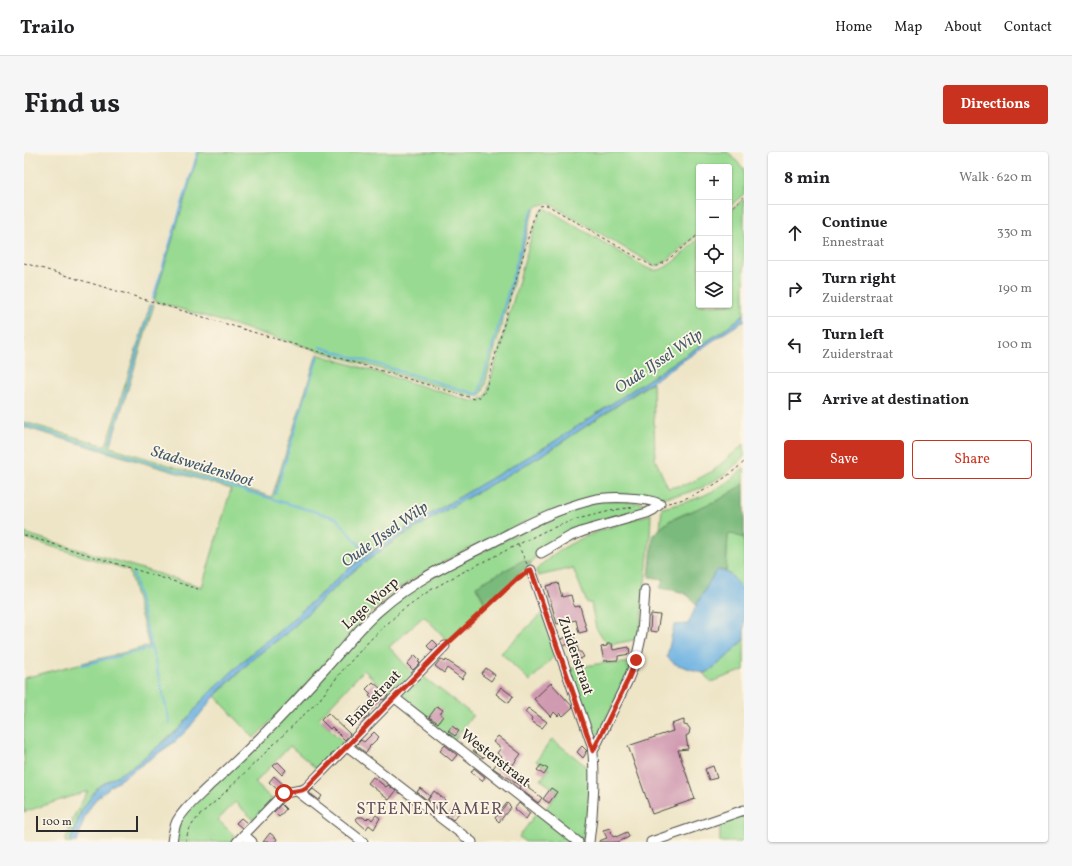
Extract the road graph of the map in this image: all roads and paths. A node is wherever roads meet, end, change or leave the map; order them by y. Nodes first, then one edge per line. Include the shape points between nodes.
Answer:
1 (744, 197) edge
2 (732, 207) edge
3 (697, 236) edge
4 (24, 263) edge
5 (744, 462) edge
6 (660, 504) junction
7 (640, 507) dead end
8 (24, 535) edge
9 (518, 545) junction
10 (541, 553) dead end
11 (531, 570) junction
12 (198, 589) dead end
13 (645, 590) dead end
14 (445, 646) joint
15 (395, 698) junction
16 (347, 746) junction
17 (593, 751) junction
18 (297, 791) junction
19 (744, 810) edge
20 (240, 839) edge
21 (172, 842) edge
22 (186, 842) edge
23 (252, 842) edge
24 (363, 842) edge
25 (472, 842) edge
26 (578, 842) edge
27 (590, 842) edge
28 (651, 842) edge

1 - 2 path
3 - 4 path via 666,261 658,266 652,266 547,205 540,206 535,213 485,392 475,399
5 - 6 path via 708,489 684,499
6 - 10 street via 647,513 597,526 571,536
6 - 21 street, Lage Worp via 642,499 609,498 592,500 563,509 470,553 402,592 367,622 288,710 191,804 176,822
7 - 9 path via 577,519 547,530
8 - 12 path
9 - 11 path
9 - 22 path via 428,591 402,610 342,671 320,699 202,814 189,830
11 - 14 path via 518,578
11 - 17 street, Zuiderstraat
13 - 17 street, Zuiderstraat via 642,634 636,660
14 - 15 street, Ennestraat
15 - 16 street, Ennestraat
15 - 26 street, Westerstraat
16 - 18 street, Ennestraat via 306,788
16 - 25 street
17 - 27 street, Zuiderstraat
18 - 20 street, Ennestraat via 284,793
18 - 24 street
19 - 28 street
20 - 23 street

